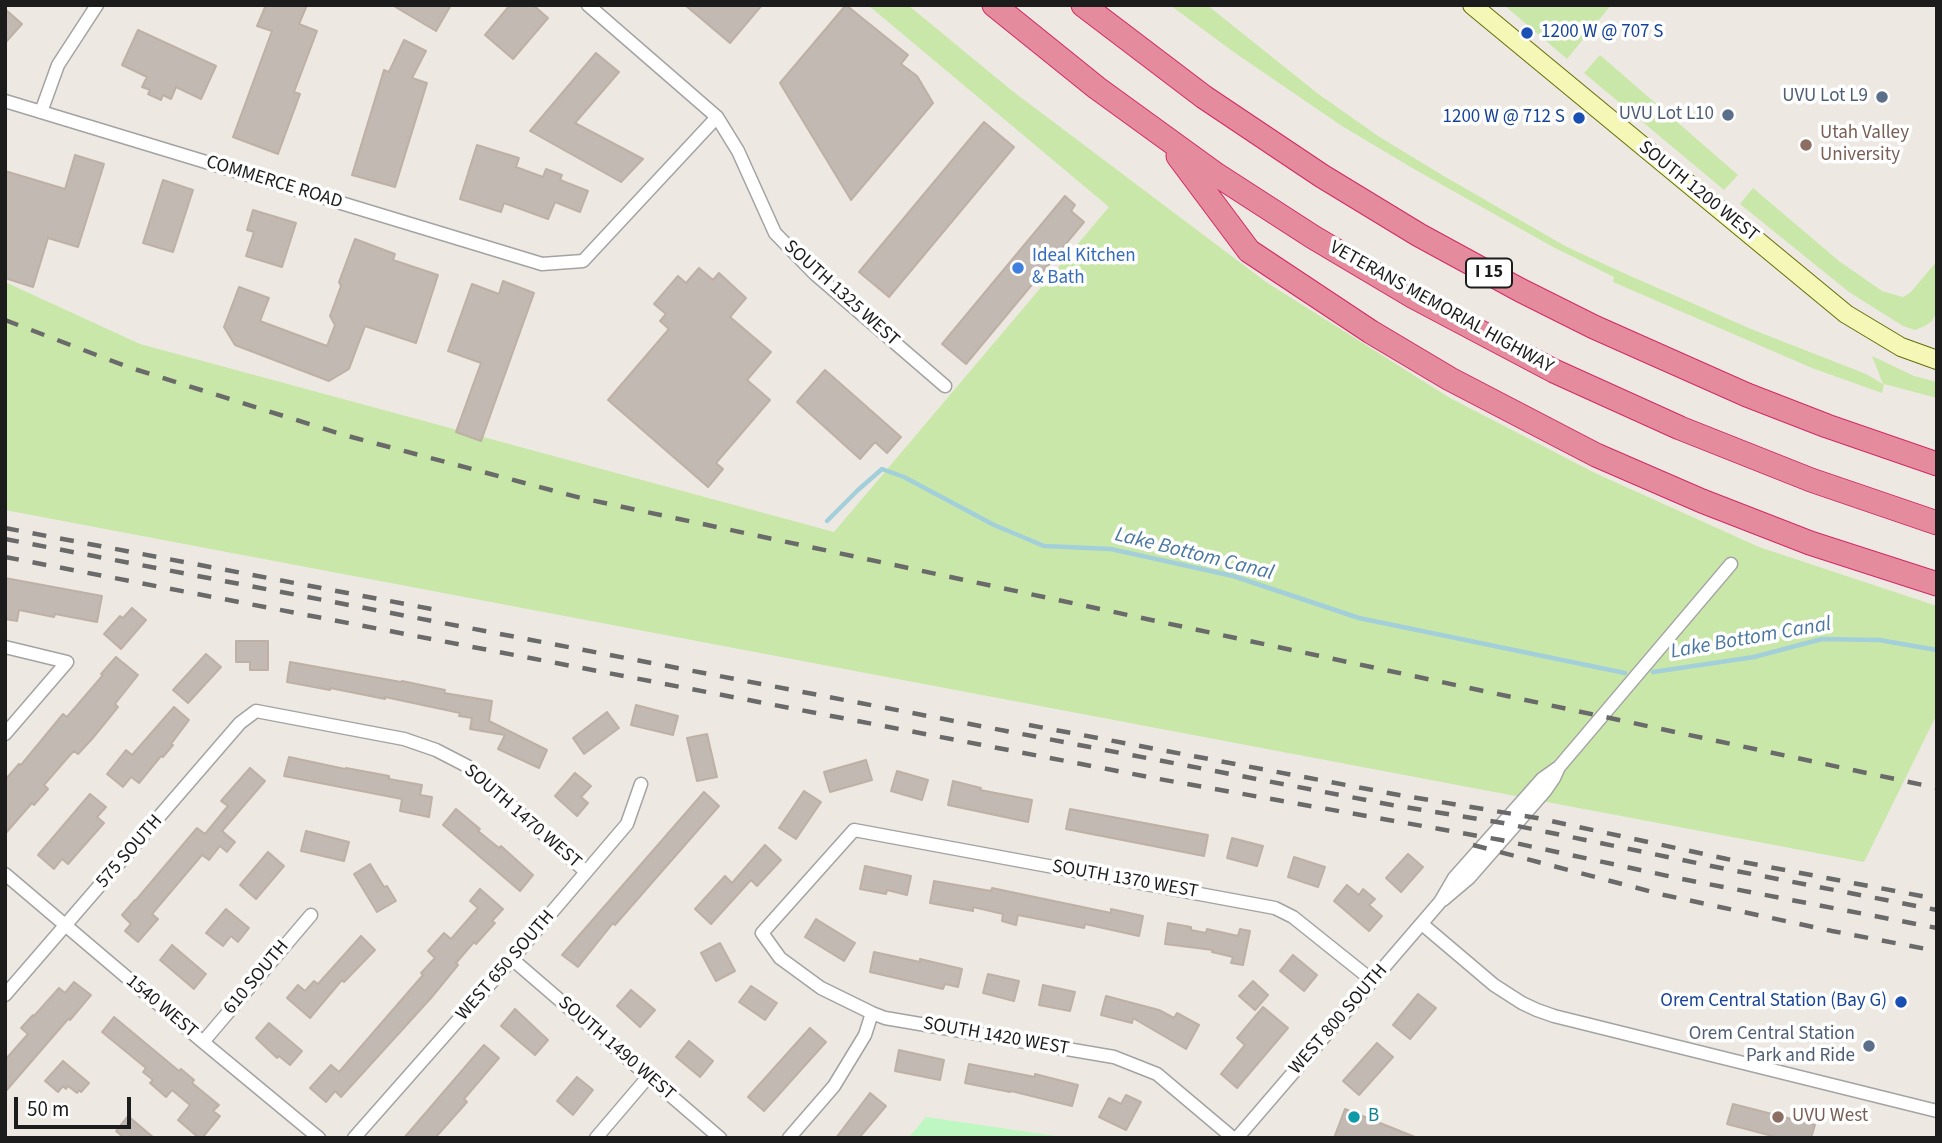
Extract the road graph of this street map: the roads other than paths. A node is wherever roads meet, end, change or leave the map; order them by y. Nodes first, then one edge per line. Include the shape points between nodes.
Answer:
1 (96, 5) edge
2 (588, 5) edge
3 (994, 5) edge
4 (1083, 5) edge
5 (1472, 5) edge
6 (5, 102) edge
7 (41, 112) junction
8 (717, 117) junction
9 (1166, 139) junction
10 (1937, 360) edge
11 (945, 386) dead end
12 (1937, 464) edge
13 (1937, 523) edge
14 (1731, 564) dead end
15 (1937, 584) edge
16 (5, 647) edge
17 (257, 711) joint
18 (5, 734) edge
19 (641, 784) dead end
20 (586, 872) junction
21 (5, 874) edge
22 (311, 915) dead end
23 (1422, 924) junction
24 (65, 926) junction
25 (762, 933) joint
26 (512, 959) junction
27 (1373, 981) junction
28 (5, 995) edge
29 (872, 1013) junction
30 (203, 1042) junction
31 (648, 1077) junction
32 (1937, 1111) edge
33 (318, 1138) edge
34 (354, 1138) edge
35 (596, 1138) edge
36 (720, 1138) edge
37 (789, 1138) edge
38 (1235, 1138) edge

1 - 7 street via 58,65
2 - 8 street, SOUTH 1325 WEST
3 - 9 highway, VETERANS MEMORIAL HIGHWAY
4 - 12 highway, I 15 via 1267,140 1371,207 1520,290 1747,395
5 - 10 main road, SOUTH 1200 WEST via 1846,314 1901,348
6 - 7 street, COMMERCE ROAD
7 - 8 street, COMMERCE ROAD via 542,264 583,261
8 - 11 street, SOUTH 1325 WEST via 738,151 775,233 815,274
9 - 13 highway, VETERANS MEMORIAL HIGHWAY via 1360,266 1554,371 1756,460
9 - 15 highway via 1249,251 1450,379 1596,455 1702,501 1810,543
14 - 23 street, WEST 800 SOUTH via 1559,767 1542,779 1454,878
16 - 18 street via 67,662
17 - 20 street, SOUTH 1470 WEST via 404,739 436,750 467,766
17 - 24 street, 575 SOUTH via 240,723
19 - 20 street, WEST 650 SOUTH via 627,824
20 - 26 street, WEST 650 SOUTH
21 - 24 street, 1540 WEST
22 - 30 street, 610 SOUTH
23 - 27 street, WEST 800 SOUTH
23 - 32 street via 1494,985 1537,1010
24 - 28 street, 575 SOUTH
24 - 30 street, 1540 WEST
25 - 27 street, SOUTH 1370 WEST via 854,830 1275,908 1293,917
25 - 29 street, SOUTH 1420 WEST via 780,958 800,973
26 - 31 street, SOUTH 1490 WEST
26 - 34 street, WEST 650 SOUTH
27 - 38 street, WEST 800 SOUTH
29 - 37 street via 865,1035 834,1086
29 - 38 street, SOUTH 1420 WEST via 1114,1057 1157,1074
30 - 33 street, 1540 WEST
31 - 35 street
31 - 36 street, SOUTH 1490 WEST

